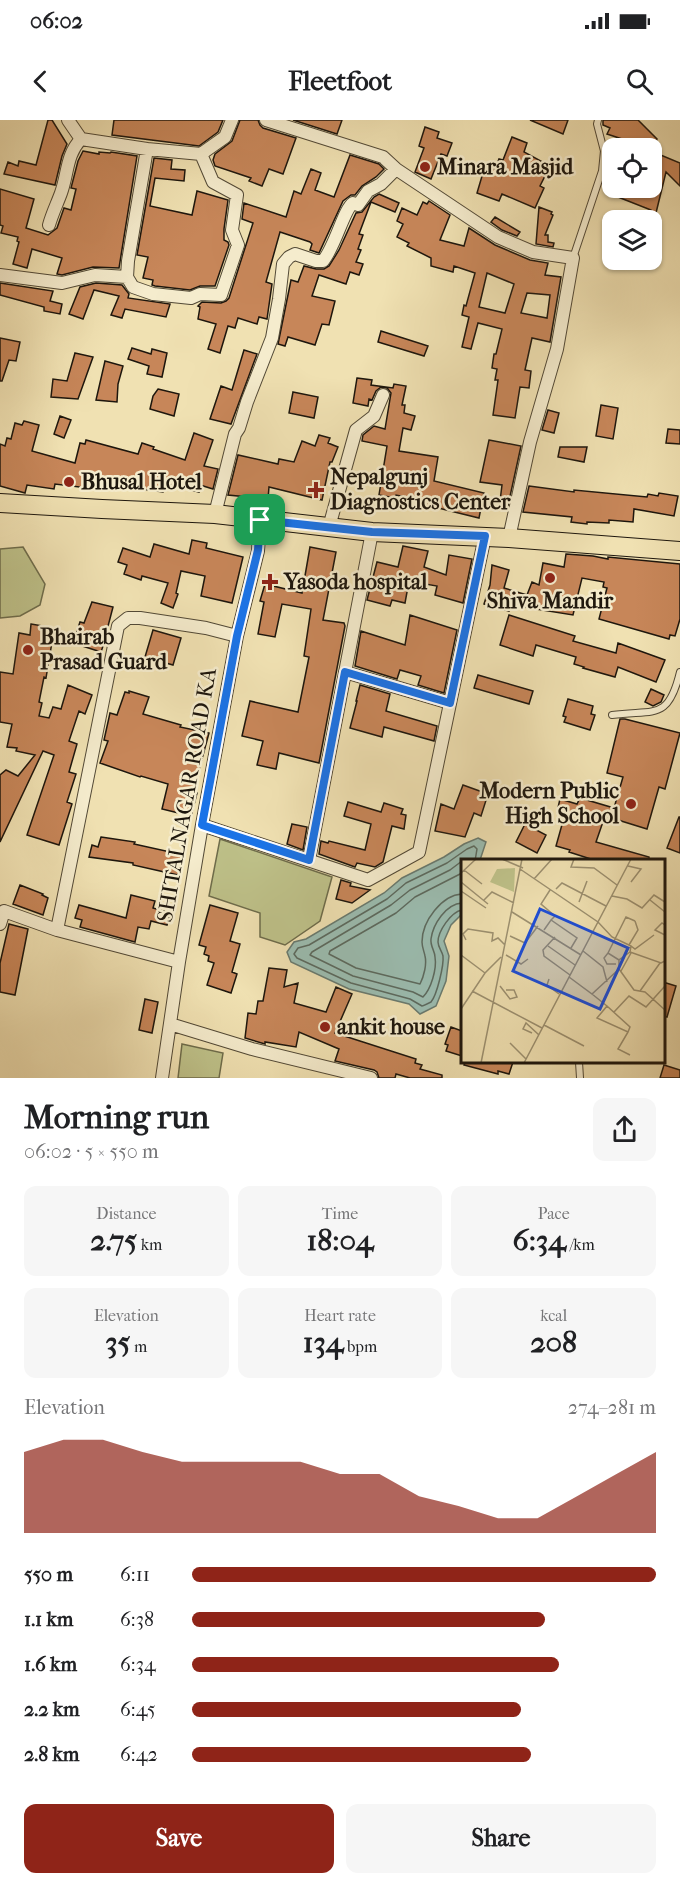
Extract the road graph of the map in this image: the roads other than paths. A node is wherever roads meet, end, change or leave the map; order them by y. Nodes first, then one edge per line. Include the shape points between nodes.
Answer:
1 (68, 120) edge
2 (232, 120) edge
3 (266, 120) edge
4 (598, 120) edge
5 (81, 139) junction
6 (147, 149) junction
7 (201, 154) junction
8 (396, 170) junction
9 (50, 225) dead end
10 (573, 258) junction
11 (0, 275) edge
12 (127, 277) junction
13 (383, 395) dead end
14 (0, 503) edge
15 (215, 514) junction
16 (260, 520) junction
17 (329, 527) junction
18 (372, 532) junction
19 (485, 536) junction
20 (509, 537) junction
21 (680, 550) edge
22 (237, 636) junction
23 (345, 672) junction
24 (680, 672) edge
25 (450, 703) junction
26 (612, 715) dead end
27 (202, 825) junction
28 (309, 860) junction
29 (0, 924) edge
30 (57, 930) junction
31 (179, 962) junction
32 (170, 1024) junction
33 (579, 1063) edge
34 (162, 1078) edge
35 (371, 1078) edge
36 (580, 1078) edge

1 - 5 street
2 - 7 street via 225,137
3 - 8 street via 383,157
4 - 10 lane via 604,151 602,171
5 - 6 street
5 - 9 street via 70,156
6 - 7 street
6 - 12 street
7 - 12 street via 213,182 237,195 232,230 238,245 221,296 153,294 133,287
8 - 10 street via 498,237 533,252
8 - 15 street via 368,191 358,205 348,207 323,261 295,254 283,264 272,338 235,434
10 - 20 street via 557,350 530,442
11 - 12 street via 62,283 95,275
13 - 17 street via 374,416 356,430
14 - 15 main road
15 - 16 main road
16 - 17 main road
16 - 22 street, SHITALNAGAR ROAD KA via 258,550
17 - 18 main road
18 - 19 main road
18 - 23 street
19 - 20 main road
19 - 25 street
20 - 21 main road
22 - 27 street, SHITALNAGAR ROAD KA
22 - 30 street via 141,618 128,618 118,626
23 - 25 street
23 - 28 street
24 - 26 lane via 669,703 655,712
25 - 28 street via 419,852 368,880
27 - 28 street
27 - 31 street, SHITALNAGAR ROAD KA
29 - 30 street via 4,911
30 - 31 street
31 - 32 street, SHITALNAGAR ROAD KA
32 - 34 street, SHITALNAGAR ROAD KA
32 - 35 street
33 - 36 lane

